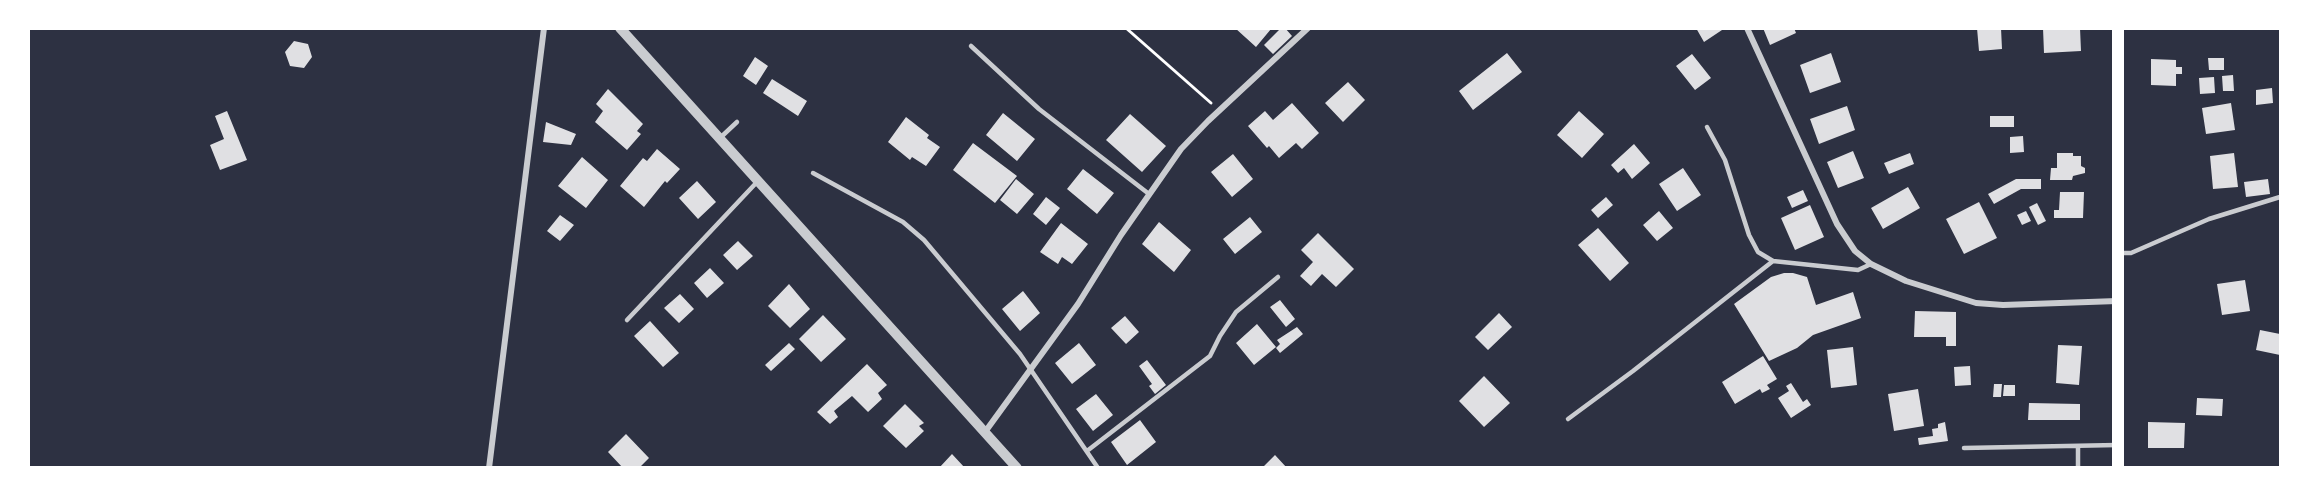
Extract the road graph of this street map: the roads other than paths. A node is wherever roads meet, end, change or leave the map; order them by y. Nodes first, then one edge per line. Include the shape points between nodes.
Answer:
1 (544, 28) edge
2 (620, 28) edge
3 (1308, 28) edge
4 (1747, 28) edge
5 (2118, 28) edge
6 (972, 46) dead end
7 (737, 122) dead end
8 (1707, 127) dead end
9 (718, 140) junction
10 (813, 173) dead end
11 (757, 182) junction
12 (1149, 194) junction
13 (2280, 197) edge
14 (2118, 253) junction
15 (1773, 261) junction
16 (1871, 264) junction
17 (1278, 277) dead end
18 (2117, 301) junction
19 (627, 320) dead end
20 (1030, 369) junction
21 (1568, 420) dead end
22 (985, 432) junction
23 (2117, 445) junction
24 (2078, 446) junction
25 (1964, 448) dead end
26 (1087, 451) junction
27 (489, 468) edge
28 (1017, 468) edge
29 (1098, 468) edge
30 (2078, 468) edge
31 (2118, 468) edge

1 - 27 street
2 - 9 street
3 - 12 street via 1181,149
4 - 16 street via 1837,224 1855,251
5 - 14 main road
6 - 12 lane via 1039,109
7 - 9 lane
8 - 15 lane via 1732,178 1752,244
9 - 11 street
10 - 20 lane via 910,227
11 - 19 lane
11 - 22 street
12 - 20 street via 1083,298
13 - 14 lane via 2209,219 2131,253
14 - 18 main road
15 - 16 lane via 1858,270
15 - 21 lane
16 - 18 street via 1906,281 1976,303
17 - 26 lane via 1236,312 1210,356
18 - 23 main road
20 - 22 street
20 - 26 lane
22 - 28 street
23 - 24 lane
23 - 31 main road
24 - 25 lane
24 - 30 lane
26 - 29 lane

